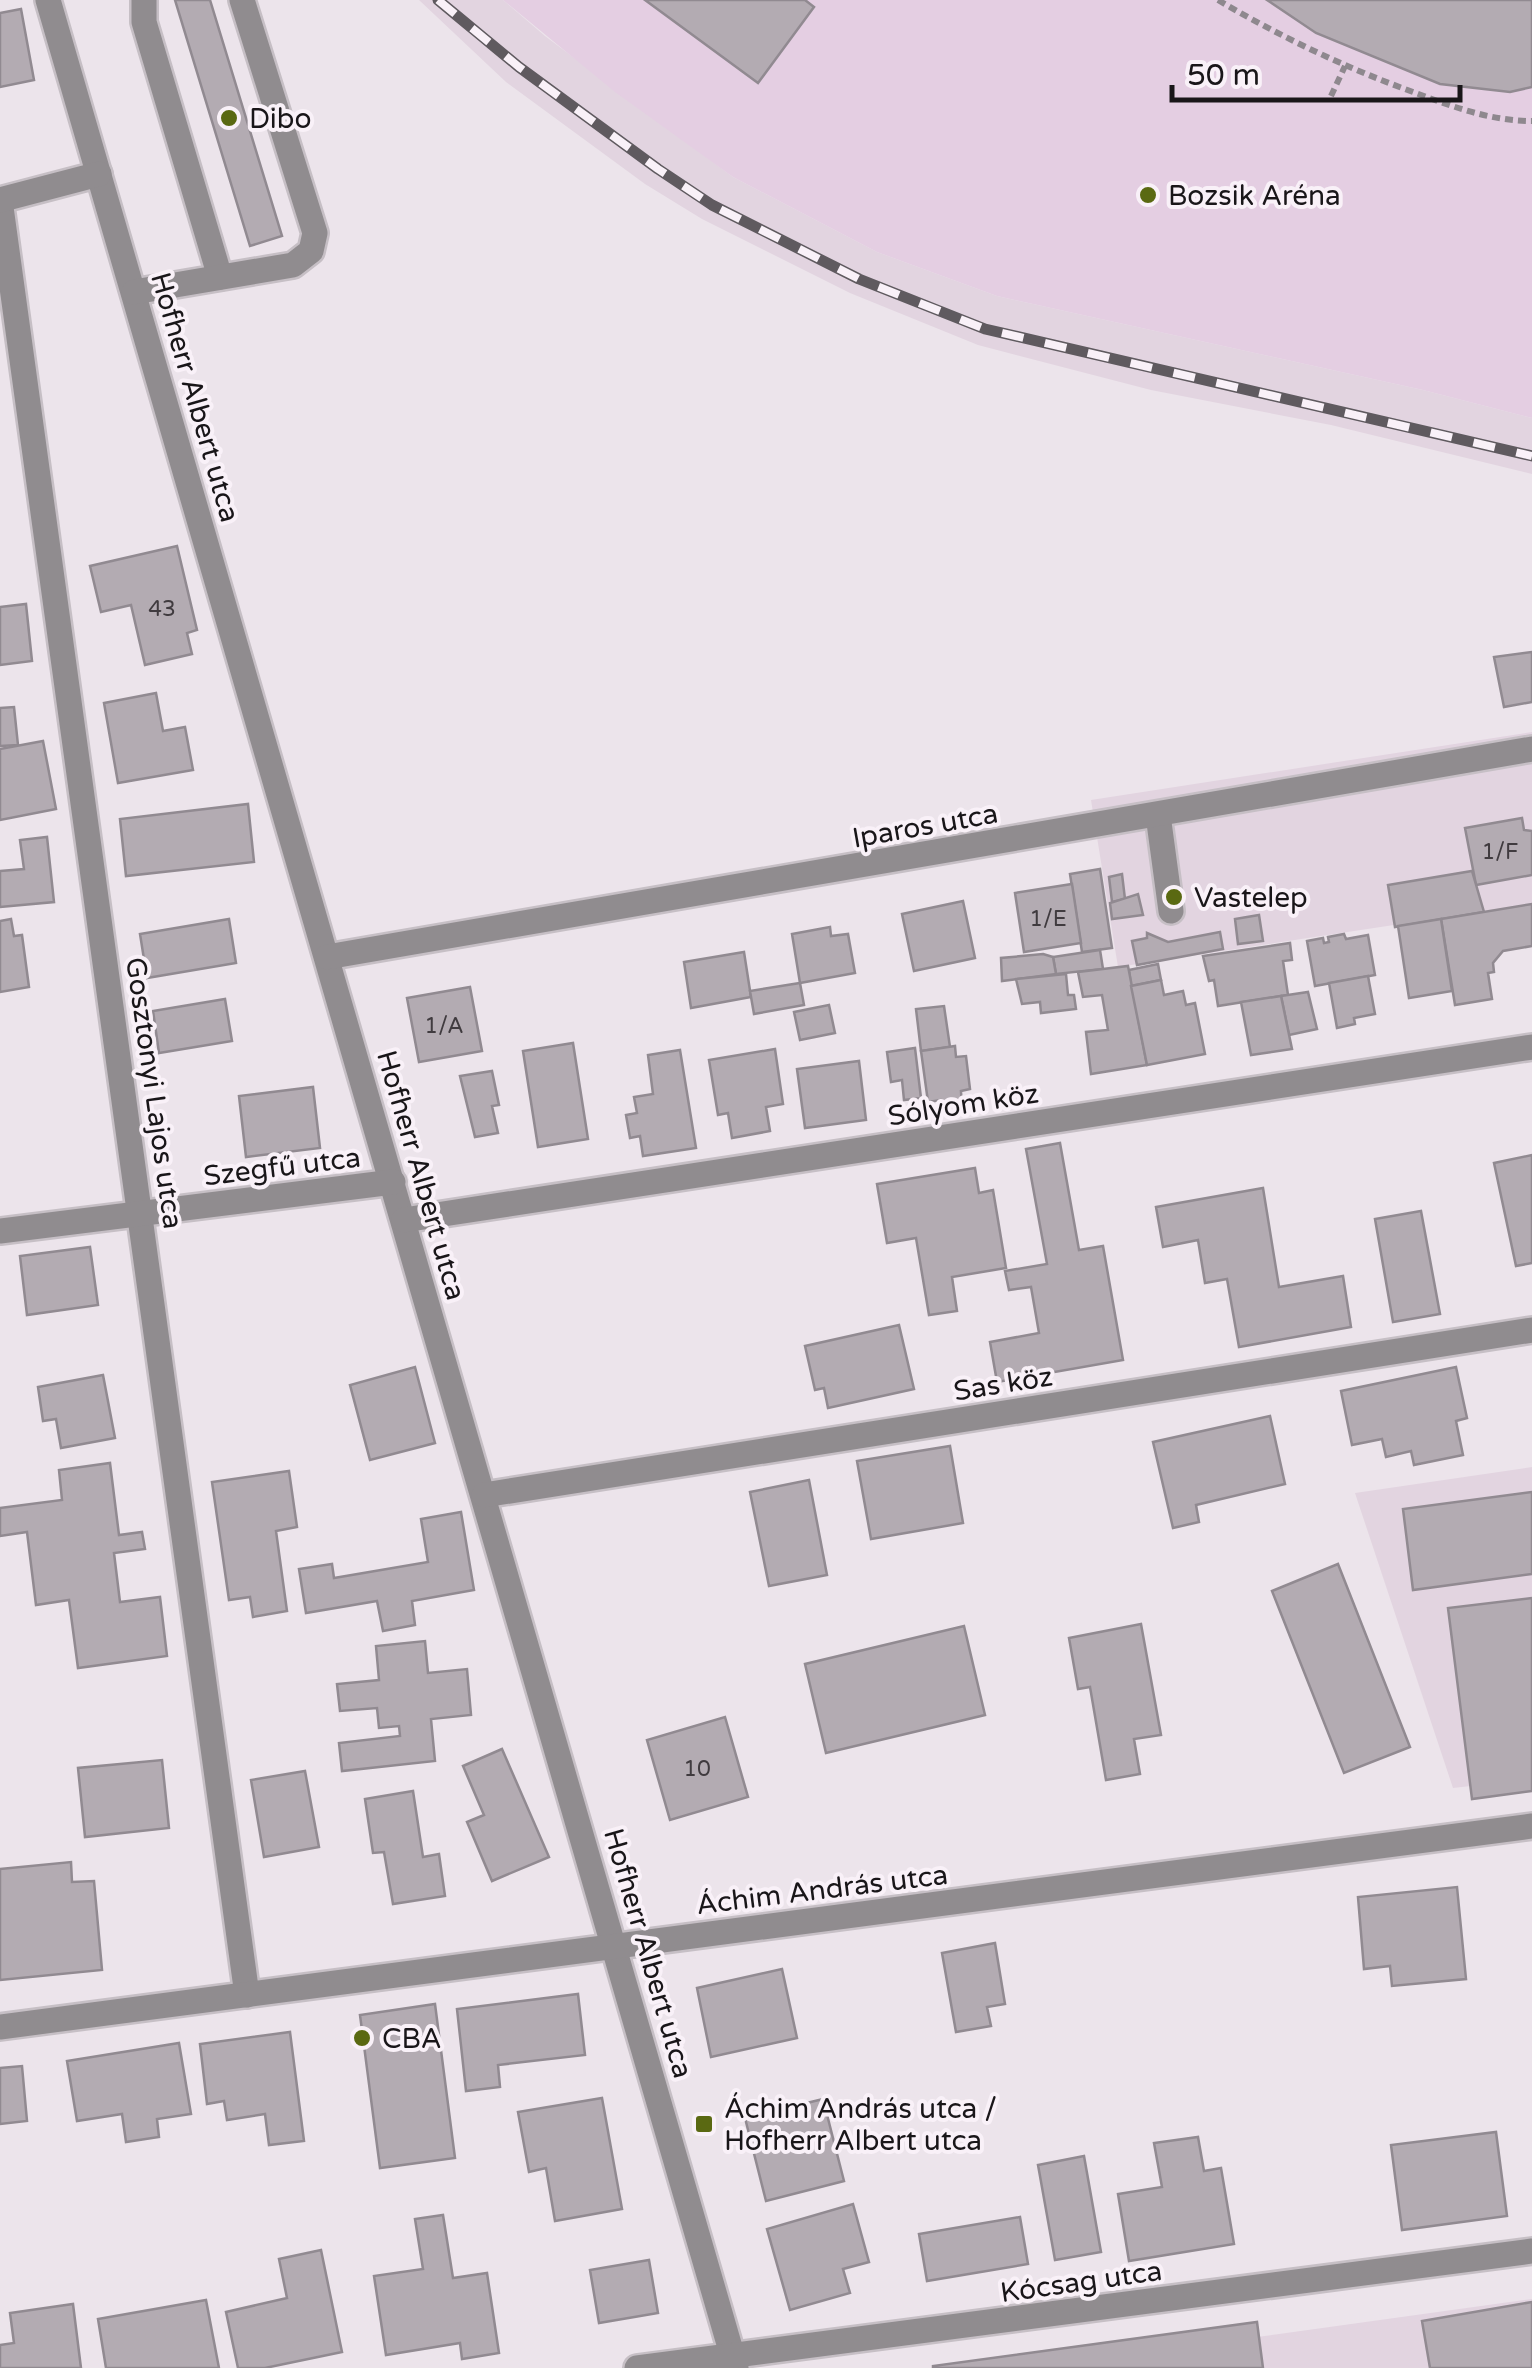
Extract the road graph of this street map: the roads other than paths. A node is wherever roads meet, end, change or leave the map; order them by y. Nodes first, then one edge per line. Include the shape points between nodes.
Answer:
1 (48, 0) edge
2 (144, 0) edge
3 (242, 0) edge
4 (99, 174) junction
5 (0, 200) edge
6 (220, 277) junction
7 (134, 292) junction
8 (1532, 749) edge
9 (1158, 816) junction
10 (1171, 911) dead end
11 (327, 956) junction
12 (1532, 1047) edge
13 (393, 1182) junction
14 (142, 1214) junction
15 (404, 1220) junction
16 (0, 1231) edge
17 (1532, 1330) edge
18 (484, 1495) junction
19 (1532, 1826) edge
20 (616, 1946) junction
21 (248, 1996) junction
22 (0, 2026) edge
23 (1532, 2252) edge
24 (774, 2360) edge
25 (735, 2362) edge
26 (637, 2368) edge

1 - 4 street, Hofherr Albert utca
2 - 6 street via 144,22
3 - 6 street via 316,232 311,251 293,265
4 - 5 street
4 - 7 street, Hofherr Albert utca
5 - 14 street, Gosztonyi Lajos utca
6 - 7 street
7 - 11 street, Hofherr Albert utca
8 - 9 street, Iparos utca
9 - 10 street
9 - 11 street, Iparos utca
11 - 13 street, Hofherr Albert utca
12 - 15 street, Sólyom köz
13 - 14 street, Szegfű utca
13 - 15 street, Hofherr Albert utca
14 - 16 street, Szegfű utca
14 - 21 street, Gosztonyi Lajos utca
15 - 18 street, Hofherr Albert utca
17 - 18 street, Sas köz
18 - 20 street, Hofherr Albert utca
19 - 20 street, Áchim András utca
20 - 21 street, Áchim András utca
20 - 25 street, Hofherr Albert utca
21 - 22 street, Áchim András utca
23 - 24 street, Kócsag utca
24 - 25 street, Kócsag utca
25 - 26 street, Kócsag utca

